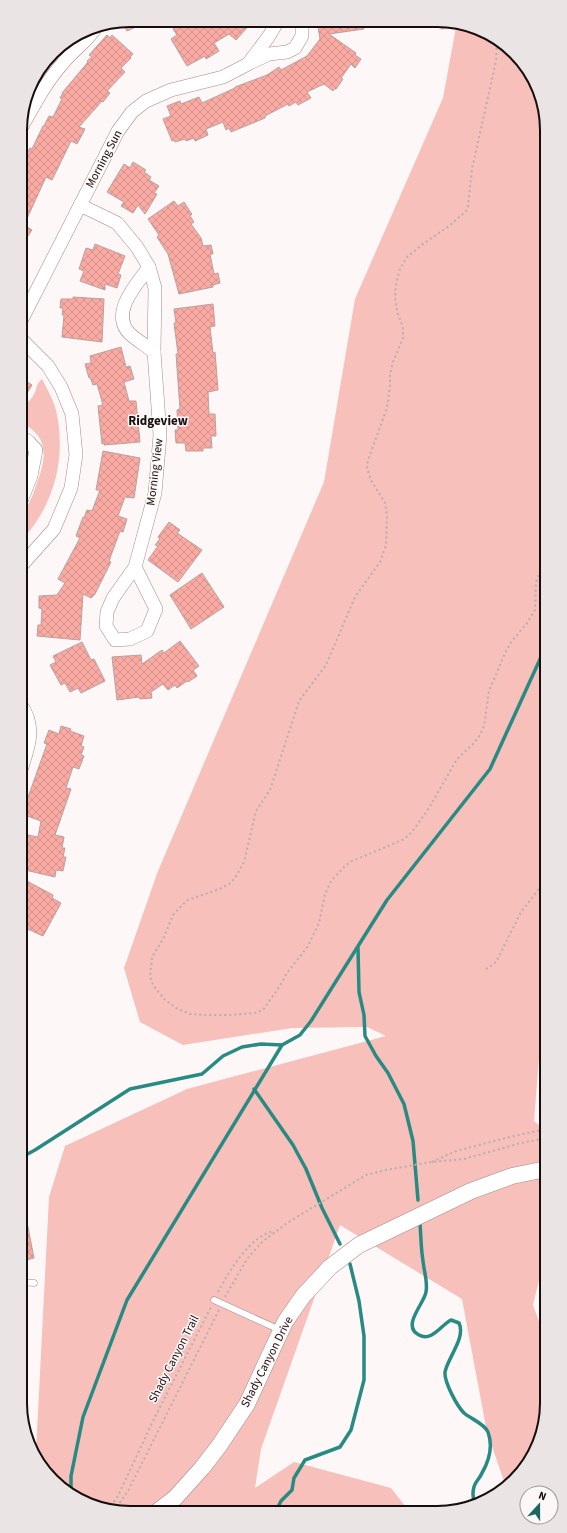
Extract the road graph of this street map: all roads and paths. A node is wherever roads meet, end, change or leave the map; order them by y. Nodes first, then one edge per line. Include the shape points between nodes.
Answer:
1 (274, 27) edge
2 (302, 27) edge
3 (91, 35) edge
4 (497, 46) edge
5 (248, 64) junction
6 (28, 116) edge
7 (80, 204) junction
8 (149, 267) junction
9 (27, 307) edge
10 (27, 345) edge
11 (154, 352) junction
12 (27, 440) edge
13 (27, 486) edge
14 (27, 559) edge
15 (135, 567) junction
16 (540, 572) edge
17 (27, 713) edge
18 (27, 750) edge
19 (540, 888) edge
20 (486, 969) dead end
21 (540, 1130) edge
22 (540, 1139) edge
23 (431, 1162) junction
24 (540, 1170) edge
25 (275, 1231) junction
26 (27, 1282) edge
27 (34, 1282) dead end
28 (214, 1300) junction
29 (222, 1304) junction
30 (281, 1331) junction
31 (112, 1504) edge
32 (118, 1505) edge
33 (164, 1506) edge

1 - 5 street, Morning Sun
2 - 5 street, Morning Sun via 302,36 295,48 287,52 269,54
3 - 6 street via 63,62
4 - 16 path via 466,211 407,257 396,284 396,305 403,328 403,338 390,375 387,408 367,468 385,503 386,545 380,562 355,597 326,665 299,701 270,790 256,811 244,862 235,878 222,888 188,900 181,906 173,915 152,957 150,976 153,985 164,999 190,1014 228,1015 263,1010 308,946 319,923 330,881 352,861 404,839 412,832 457,759 480,735 484,726 489,691 506,651 535,610 536,582
5 - 7 street, Morning Sun via 224,77 171,90 146,101 132,112 118,131
7 - 8 street, Morning View via 117,223 137,246
7 - 9 street, Morning Sun
8 - 11 street, Morning View via 155,288
8 - 11 street via 128,297 123,314 124,323 130,333
10 - 14 street via 48,366 61,387 72,414 76,456 71,488 54,529
11 - 15 street, Morning View via 159,442 155,493
12 - 13 street via 36,450
15 - 15 street, Morning View via 156,610 147,631 130,639 115,640 106,626 107,612
17 - 18 street via 31,736
19 - 20 path via 521,912 496,962
21 - 23 path, Shady Canyon Trail via 456,1152
22 - 23 path, Shady Canyon Trail via 464,1159
23 - 25 path, Shady Canyon Trail via 366,1175
24 - 30 street, Shady Canyon Drive via 512,1176 471,1191 359,1245 330,1268 303,1296
25 - 28 path, Shady Canyon Trail via 266,1233 238,1259
25 - 29 path, Shady Canyon Trail via 247,1259
26 - 27 lane
28 - 29 lane
28 - 31 path, Shady Canyon Trail
29 - 30 lane
29 - 32 path, Shady Canyon Trail via 128,1491
30 - 33 street, Shady Canyon Drive via 247,1404 219,1446 202,1468

